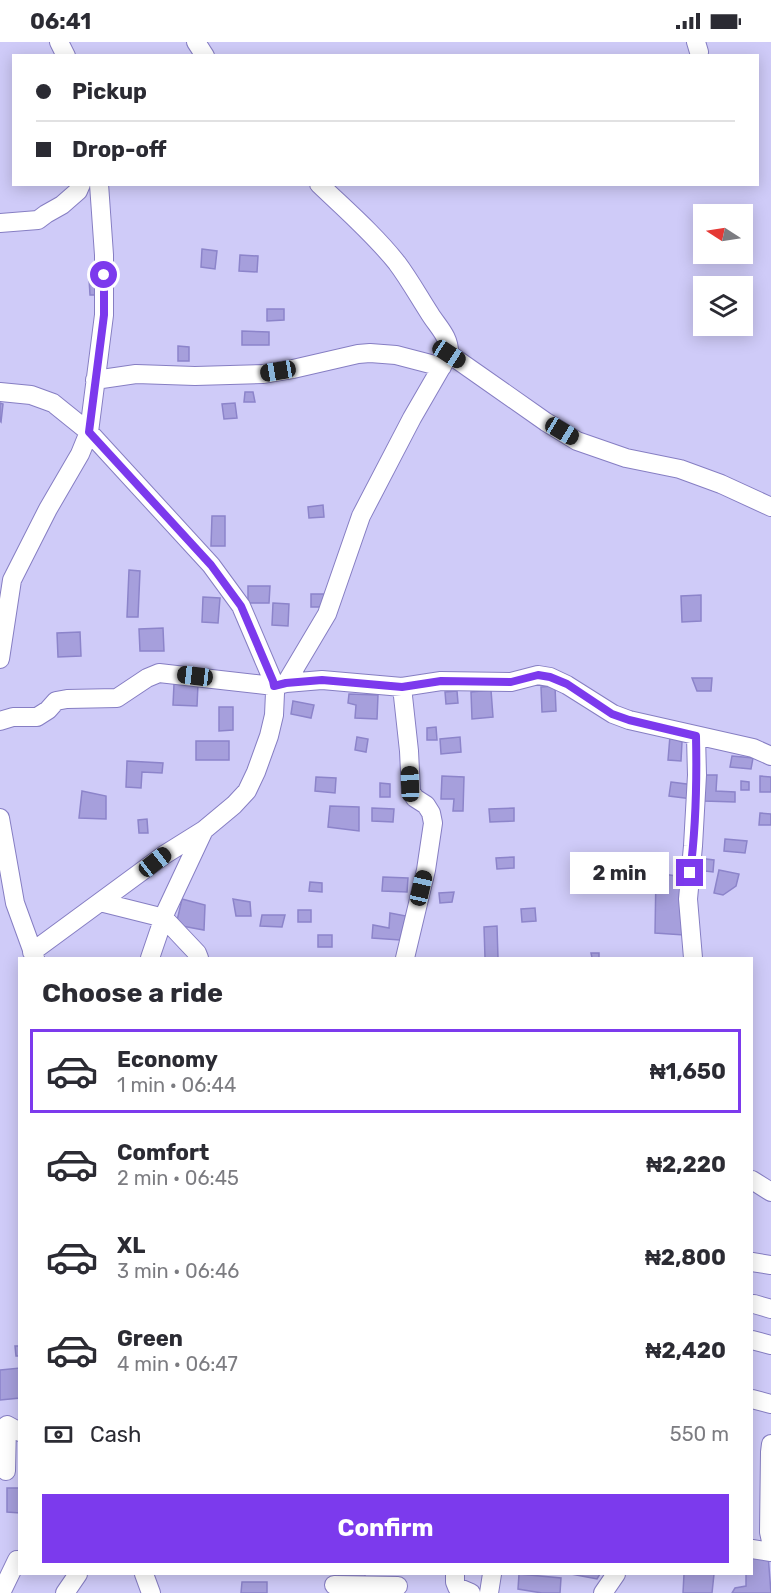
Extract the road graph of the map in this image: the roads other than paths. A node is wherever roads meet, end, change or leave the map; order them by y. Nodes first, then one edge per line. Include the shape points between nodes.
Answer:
1 (80, 186) edge
2 (99, 186) edge
3 (321, 186) edge
4 (0, 223) edge
5 (446, 360) junction
6 (95, 380) junction
7 (0, 392) edge
8 (89, 432) junction
9 (771, 507) edge
10 (0, 659) edge
11 (280, 684) junction
12 (402, 687) junction
13 (0, 721) edge
14 (696, 736) junction
15 (771, 756) edge
16 (0, 818) edge
17 (204, 830) junction
18 (100, 902) junction
19 (164, 918) junction
20 (33, 955) edge
21 (150, 957) edge
22 (199, 957) edge
23 (405, 957) edge
24 (693, 957) edge
25 (753, 1181) edge
26 (771, 1192) edge
27 (753, 1262) edge
28 (771, 1265) edge
29 (753, 1340) edge
30 (771, 1345) edge
31 (753, 1399) edge
32 (771, 1404) edge
33 (15, 1427) edge
34 (771, 1449) edge
35 (753, 1464) edge
36 (15, 1470) edge
37 (771, 1541) edge
38 (753, 1549) edge
39 (771, 1552) edge
40 (18, 1560) edge
41 (77, 1575) edge
42 (144, 1575) edge
43 (455, 1575) edge
44 (492, 1575) edge
45 (615, 1575) edge
46 (334, 1584) edge
47 (398, 1584) edge
48 (1, 1593) edge
49 (65, 1593) edge
50 (151, 1593) edge
51 (471, 1593) edge
52 (489, 1593) edge
53 (603, 1593) edge

1 - 4 street via 62,205 38,220
2 - 6 street via 104,315
3 - 5 street via 398,264 448,338
5 - 6 street via 370,353 263,374 136,374
5 - 9 street via 482,375 577,441 626,458 680,469
5 - 11 street via 361,516 327,614
6 - 8 street
7 - 8 street via 53,403
8 - 10 street via 12,580
8 - 11 street via 211,565 241,606 273,681
11 - 12 street via 322,680
11 - 13 street via 159,673 117,698 56,701 37,717
11 - 17 street via 275,693 274,715 247,792
12 - 14 street via 441,681 511,682 538,675 567,684 612,714
12 - 23 street via 411,792 426,805 433,824
14 - 15 street via 753,748
14 - 24 street via 696,799 688,899
16 - 20 street via 15,903
17 - 18 street
17 - 19 street
18 - 19 street
18 - 20 street
19 - 21 street
19 - 22 street
25 - 26 street
27 - 28 street
29 - 30 street
31 - 32 street
33 - 36 street
34 - 35 street via 759,1465
34 - 37 street
38 - 39 street
40 - 48 street
41 - 49 street
42 - 50 street
43 - 51 street via 457,1587
44 - 52 street
45 - 53 street
46 - 47 street

